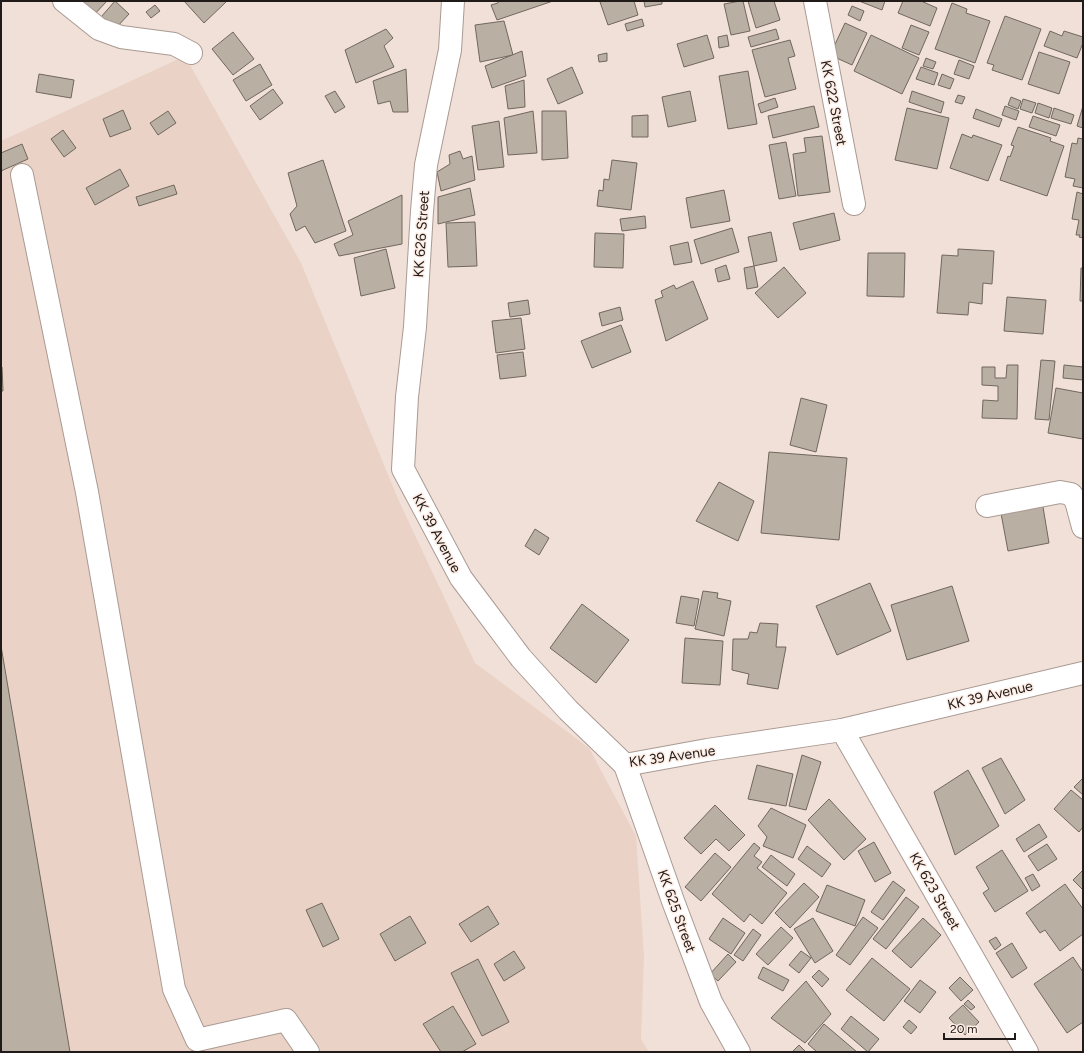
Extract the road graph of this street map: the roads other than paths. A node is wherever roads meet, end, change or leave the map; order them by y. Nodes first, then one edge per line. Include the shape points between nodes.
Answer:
1 (64, 1) edge
2 (453, 1) edge
3 (815, 1) edge
4 (191, 53) dead end
5 (22, 176) dead end
6 (854, 204) dead end
7 (403, 469) joint
8 (987, 506) dead end
9 (1083, 527) edge
10 (1083, 673) edge
11 (842, 730) junction
12 (624, 765) junction
13 (308, 1052) edge
14 (739, 1052) edge
15 (1027, 1052) edge

1 - 4 street via 99,30 121,37 174,44
2 - 7 street, KK 626 Street via 450,50 426,165
3 - 6 street, KK 622 Street
5 - 13 street via 86,492 174,989 197,1040 286,1020
7 - 12 street, KK 39 Avenue via 461,578 521,658 568,710
8 - 9 street via 1060,492 1071,494 1076,501
10 - 11 street, KK 39 Avenue
11 - 12 street, KK 39 Avenue
11 - 15 street, KK 623 Street
12 - 14 street, KK 625 Street via 672,902 711,1002

